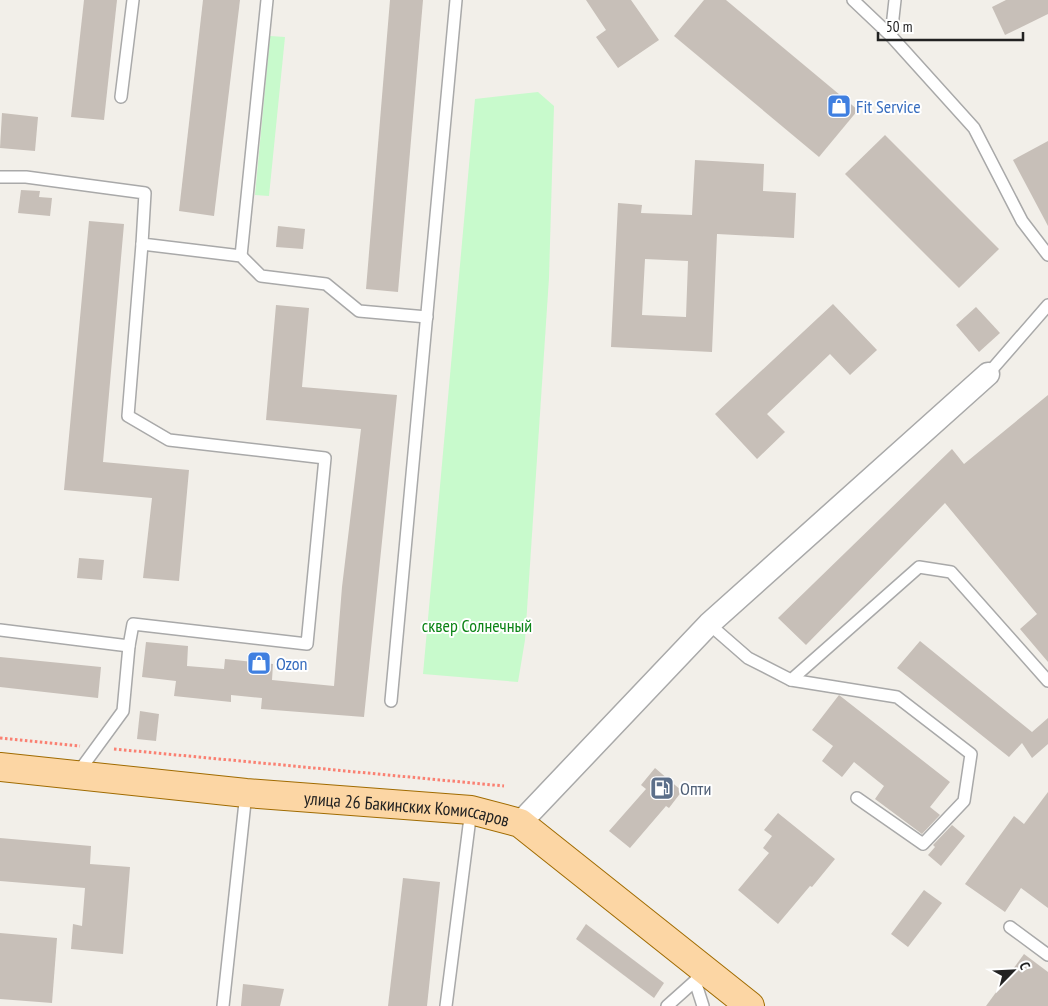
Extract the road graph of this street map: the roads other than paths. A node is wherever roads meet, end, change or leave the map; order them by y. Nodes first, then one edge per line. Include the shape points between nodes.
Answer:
1 (133, 0) edge
2 (267, 0) edge
3 (456, 0) edge
4 (853, 0) edge
5 (895, 0) edge
6 (891, 36) junction
7 (121, 97) dead end
8 (0, 177) edge
9 (142, 244) junction
10 (1048, 255) edge
11 (241, 256) junction
12 (1048, 304) edge
13 (427, 317) junction
14 (988, 374) joint
15 (709, 624) junction
16 (0, 630) edge
17 (129, 646) junction
18 (792, 680) junction
19 (1048, 681) edge
20 (391, 701) dead end
21 (0, 767) edge
22 (77, 775) junction
23 (246, 793) junction
24 (857, 798) dead end
25 (471, 810) junction
26 (520, 823) junction
27 (1010, 927) dead end
28 (1048, 955) edge
29 (699, 975) junction
30 (223, 1006) edge
31 (446, 1006) edge
32 (667, 1006) edge
33 (704, 1006) edge
34 (750, 1006) edge

1 - 7 lane
2 - 11 lane
3 - 13 lane
4 - 6 lane
5 - 6 lane
6 - 10 lane via 974,128 1022,221
8 - 9 lane via 26,176 145,192
9 - 11 lane
9 - 17 lane via 128,416 169,440 325,458 307,644 132,624
11 - 13 lane via 262,276 326,284 359,311
12 - 14 lane
13 - 20 lane
14 - 15 street
15 - 18 lane via 748,658
15 - 26 street
16 - 17 lane
17 - 22 lane via 123,712
18 - 19 lane via 919,567 951,572
18 - 24 lane via 897,696 970,754 964,801 922,844
21 - 22 main road, улица 26 Бакинских Комиссаров
22 - 23 main road, улица 26 Бакинских Комиссаров
23 - 25 main road, улица 26 Бакинских Комиссаров
23 - 30 lane
25 - 26 main road, улица 26 Бакинских Комиссаров
25 - 31 lane
26 - 29 main road, улица 26 Бакинских Комиссаров
27 - 28 lane
29 - 32 lane
29 - 33 lane
29 - 34 main road, улица 26 Бакинских Комиссаров

